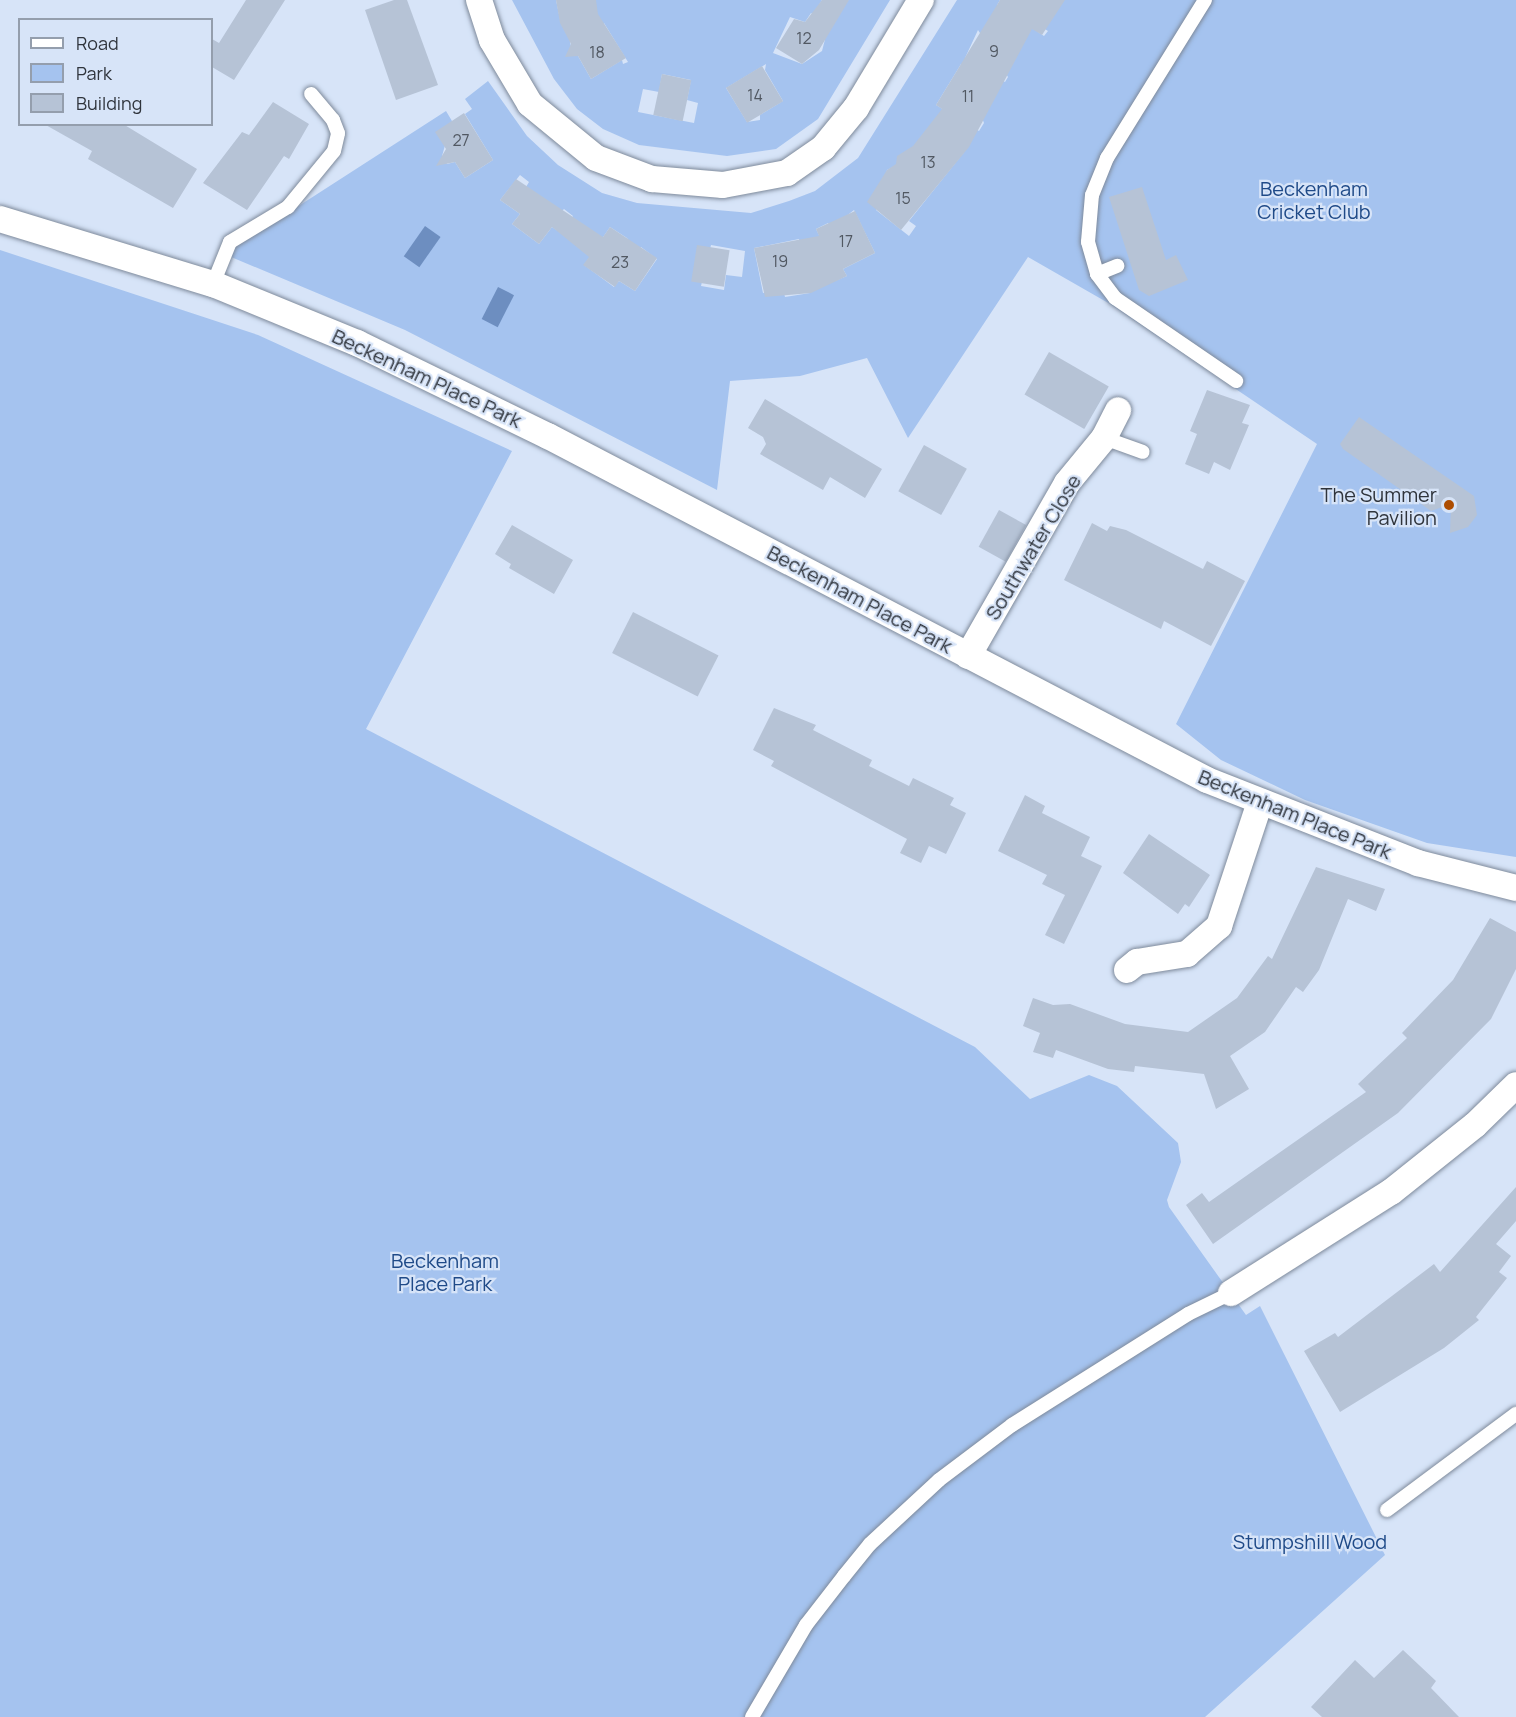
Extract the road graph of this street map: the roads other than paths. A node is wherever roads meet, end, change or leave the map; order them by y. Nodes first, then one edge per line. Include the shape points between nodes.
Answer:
1 (479, 0) edge
2 (921, 0) edge
3 (1205, 0) edge
4 (311, 94) dead end
5 (0, 219) edge
6 (1117, 266) dead end
7 (1097, 274) junction
8 (213, 284) junction
9 (1236, 381) dead end
10 (1118, 410) dead end
11 (1104, 438) junction
12 (1143, 452) dead end
13 (968, 656) junction
14 (1260, 802) junction
15 (1516, 888) edge
16 (1127, 970) dead end
17 (1516, 1085) edge
18 (1231, 1293) joint
19 (1516, 1414) edge
20 (1387, 1510) dead end
21 (752, 1717) edge

1 - 2 street via 492,40 530,104 596,158 652,179 723,184 787,173 823,148 855,108
3 - 7 lane via 1142,97 1092,195 1088,242
4 - 8 lane via 333,120 338,133 334,151 288,207 230,242
5 - 8 street, Beckenham Place Park
6 - 7 lane
7 - 9 lane via 1132,312
8 - 13 street, Beckenham Place Park via 357,343 537,430
10 - 11 street, Southwater Close
11 - 12 lane
11 - 13 street, Southwater Close via 1068,483
13 - 14 street, Beckenham Place Park via 1174,764
14 - 15 street, Beckenham Place Park via 1426,865
14 - 16 street via 1219,926 1187,954 1137,962
17 - 18 street via 1475,1125 1391,1192
18 - 21 lane via 1188,1314 1012,1425 939,1480 870,1544 844,1576 806,1625
19 - 20 lane

